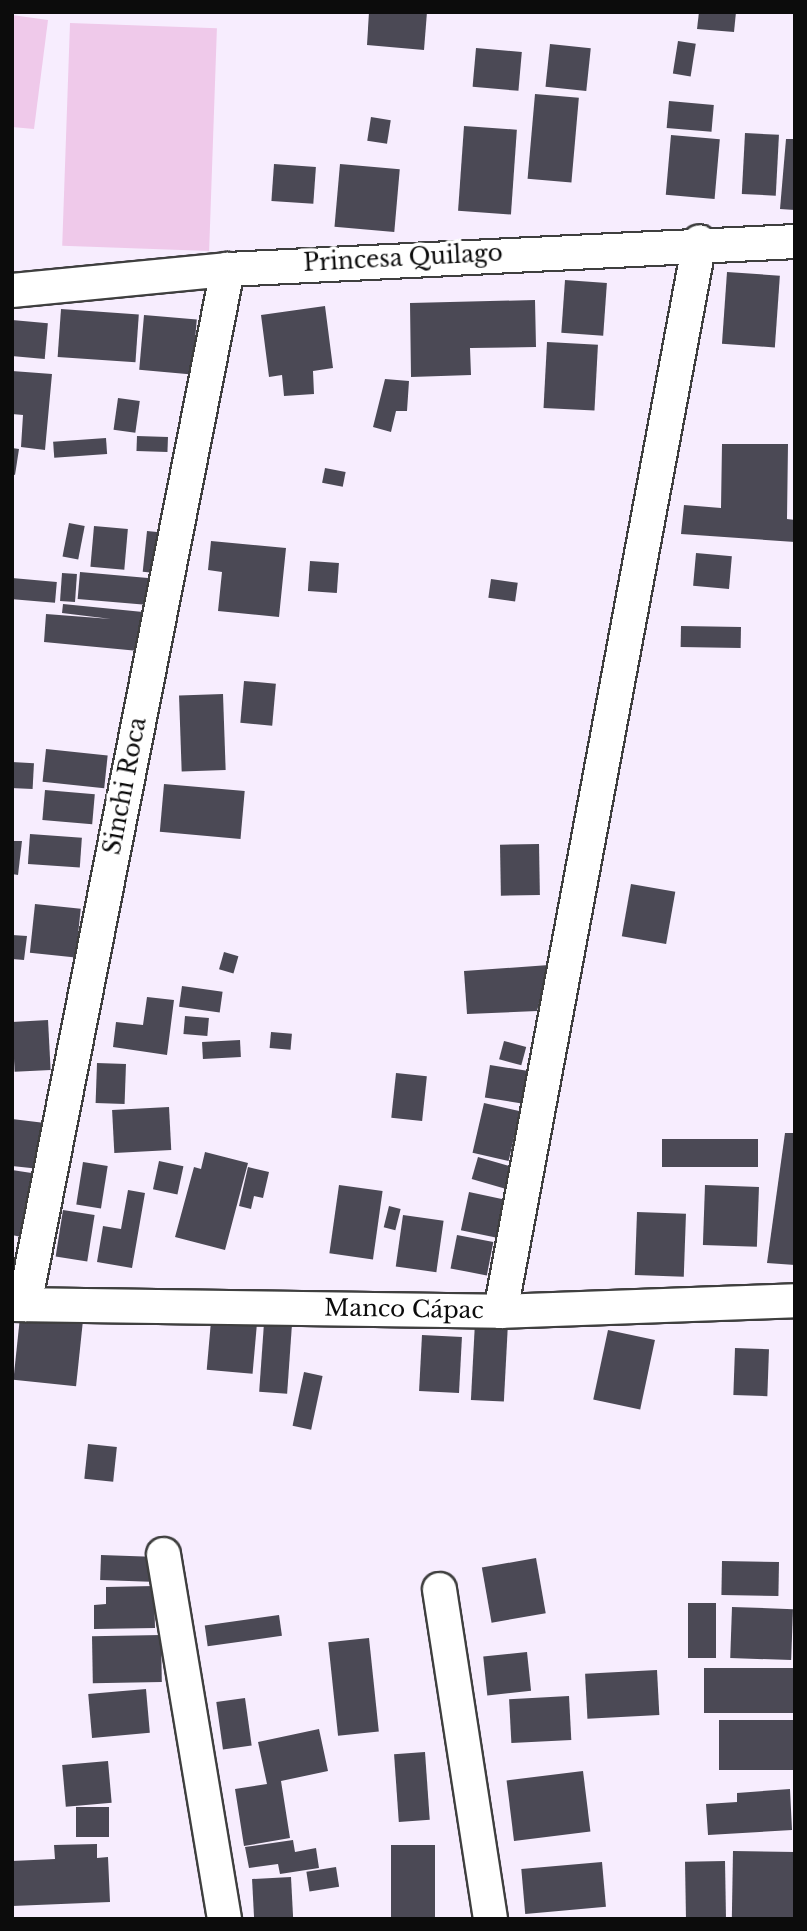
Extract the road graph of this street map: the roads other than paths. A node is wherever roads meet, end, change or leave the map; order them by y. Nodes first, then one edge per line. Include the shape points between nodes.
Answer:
1 (699, 241) junction
2 (795, 241) edge
3 (227, 269) junction
4 (12, 290) edge
5 (795, 1300) edge
6 (18, 1304) edge
7 (500, 1311) junction
8 (163, 1554) dead end
9 (439, 1590) dead end
10 (225, 1919) edge
11 (490, 1919) edge

1 - 2 street, Princesa Quilago
1 - 3 street, Princesa Quilago
1 - 7 street
3 - 4 street, Princesa Quilago
3 - 6 street, Sinchi Roca
5 - 7 street, Manco Cápac
6 - 7 street, Manco Cápac
8 - 10 street
9 - 11 street

